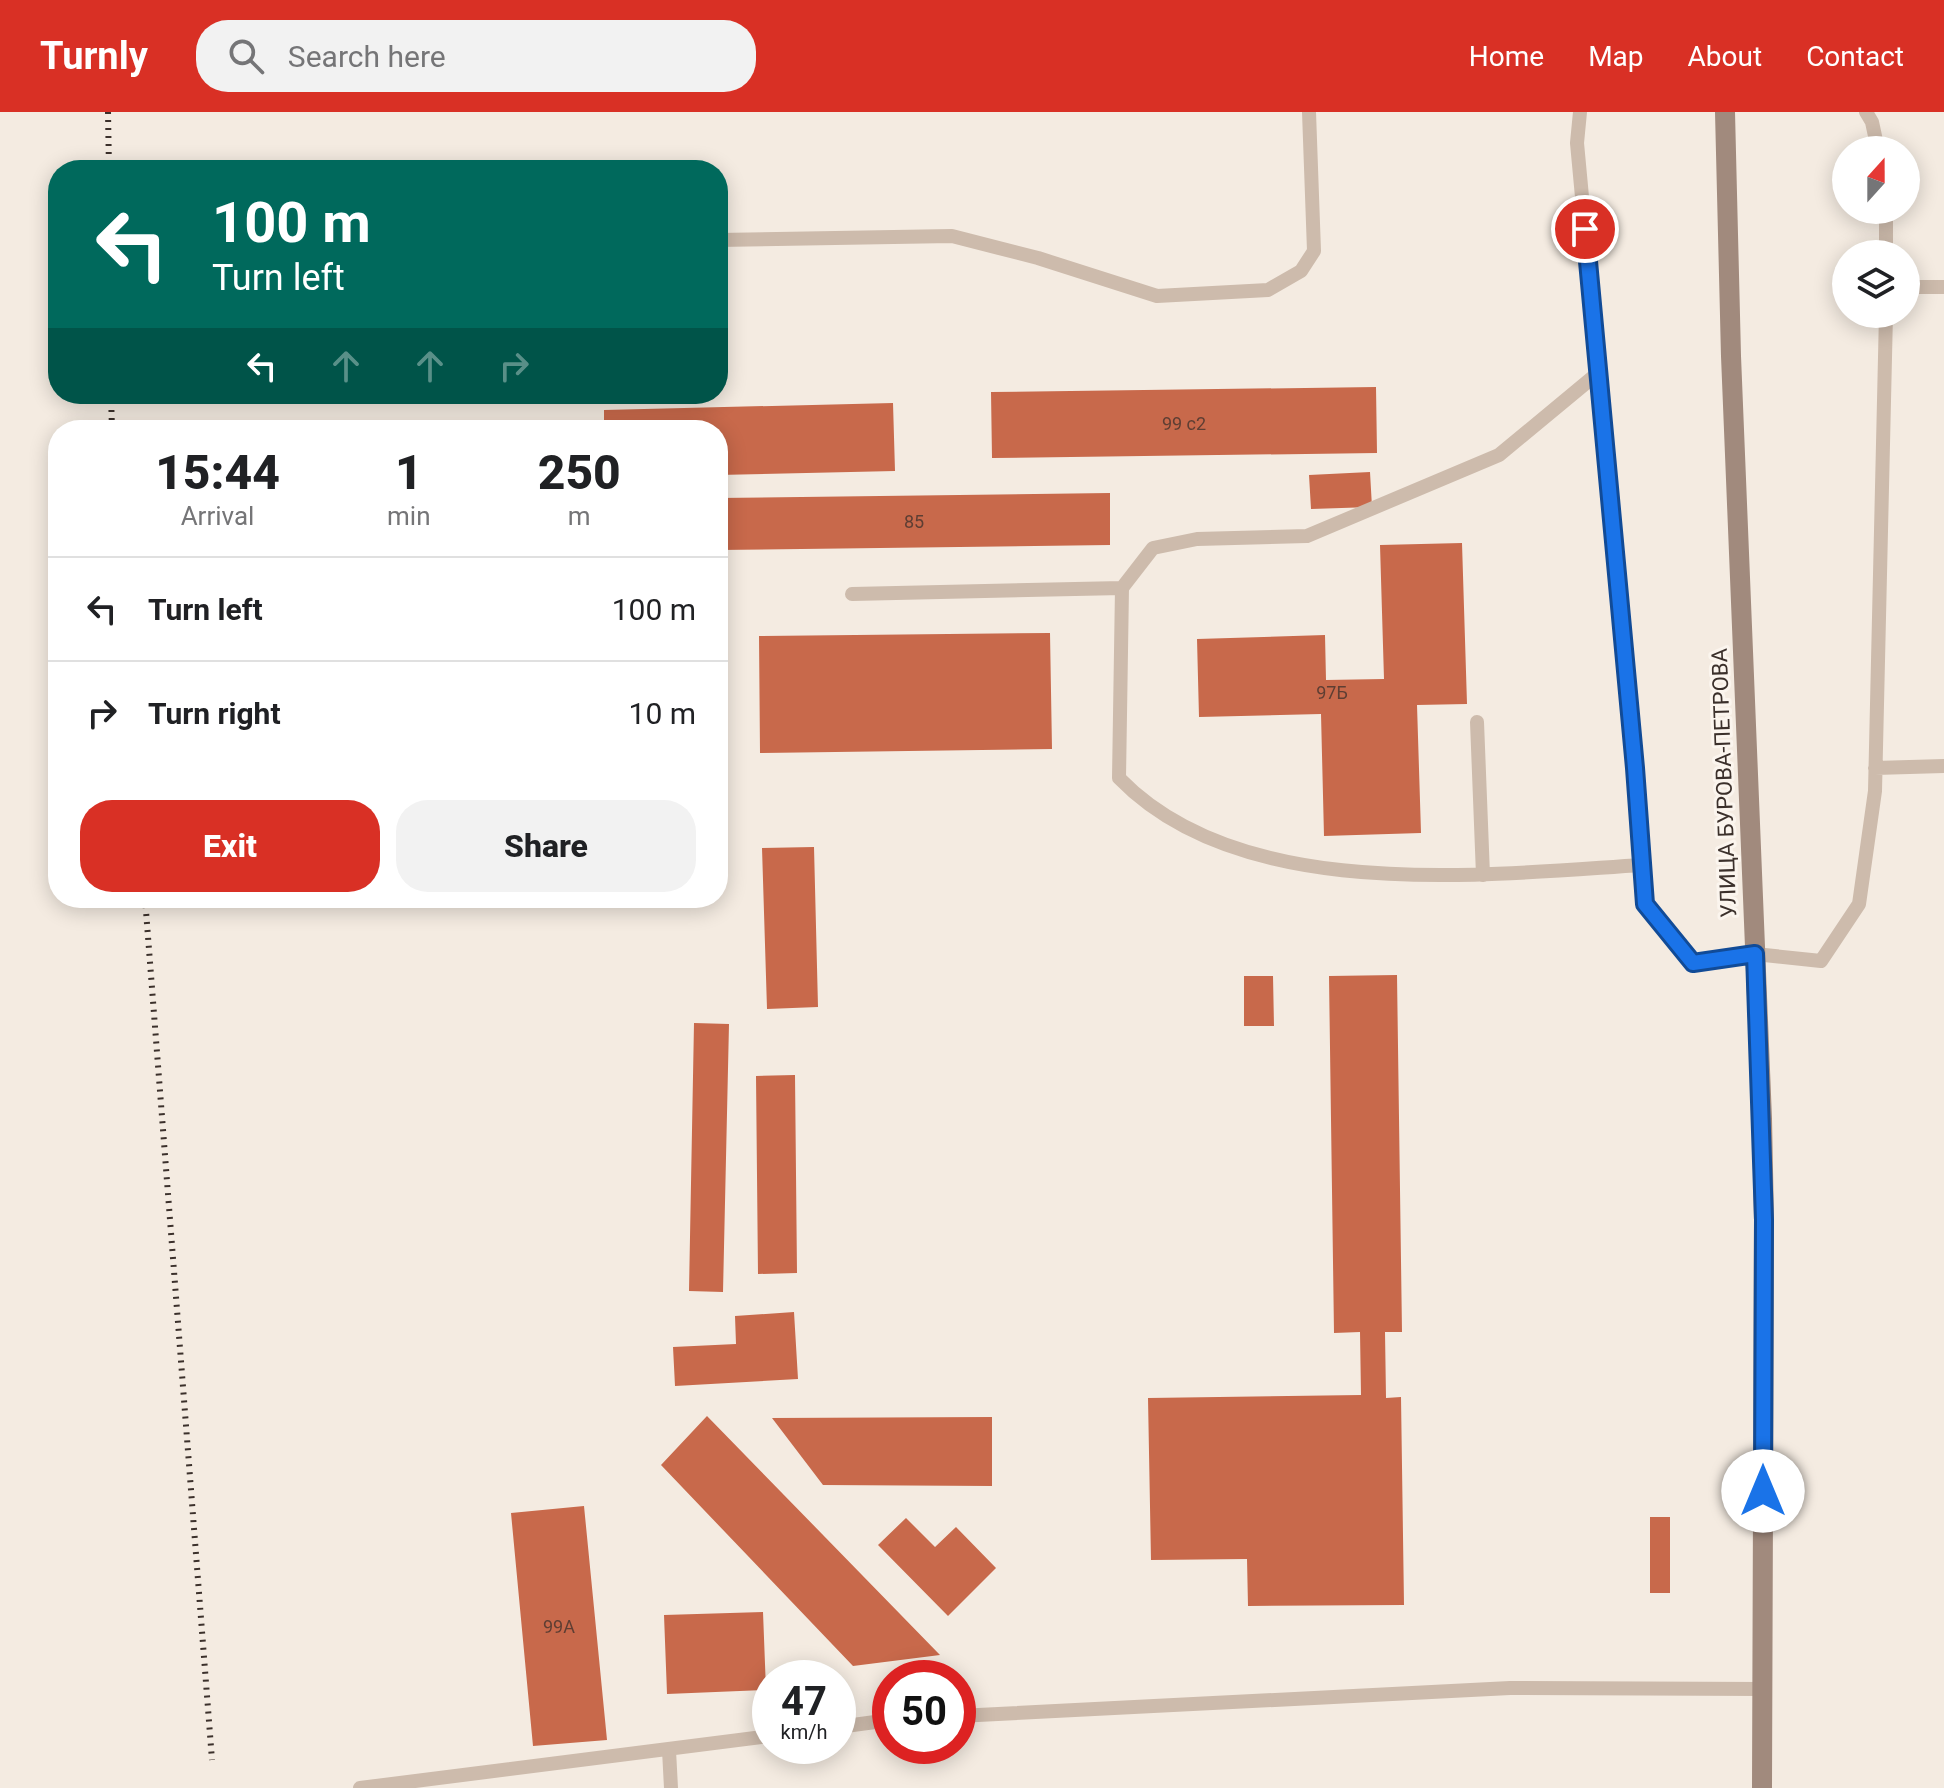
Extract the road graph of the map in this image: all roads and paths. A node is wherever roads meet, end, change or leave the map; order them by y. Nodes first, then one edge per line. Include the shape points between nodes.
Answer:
1 (1309, 112) edge
2 (1580, 112) edge
3 (1725, 112) edge
4 (1866, 112) edge
5 (1875, 136) edge
6 (728, 240) edge
7 (1920, 287) edge
8 (1944, 287) edge
9 (1886, 328) edge
10 (1598, 373) junction
11 (1122, 588) junction
12 (852, 594) dead end
13 (1477, 722) dead end
14 (1944, 766) edge
15 (1875, 768) junction
16 (1642, 865) junction
17 (1483, 875) junction
18 (1755, 954) junction
19 (1763, 1689) junction
20 (976, 1715) edge
21 (752, 1738) edge
22 (669, 1750) junction
23 (360, 1788) edge
24 (671, 1788) edge
25 (1762, 1788) edge

1 - 6 lane via 1314,251 1301,271 1268,290 1157,296 952,236
2 - 10 lane via 1577,143
3 - 18 main road, УЛИЦА БУРОВА-ПЕТРОВА
4 - 5 lane
7 - 8 lane
9 - 15 lane
10 - 11 lane via 1499,455 1307,536 1197,539 1153,548
10 - 16 lane
11 - 12 lane
11 - 17 lane via 1119,778 1142,802 1213,841 1315,869
13 - 17 lane
14 - 15 lane
15 - 18 lane via 1859,904 1821,961
16 - 17 lane
16 - 18 lane via 1645,904 1693,963
18 - 19 main road, УЛИЦА БУРОВА-ПЕТРОВА via 1764,1220
19 - 20 lane via 1510,1688
19 - 25 main road, УЛИЦА БУРОВА-ПЕТРОВА
21 - 22 lane
22 - 23 lane
22 - 24 lane

